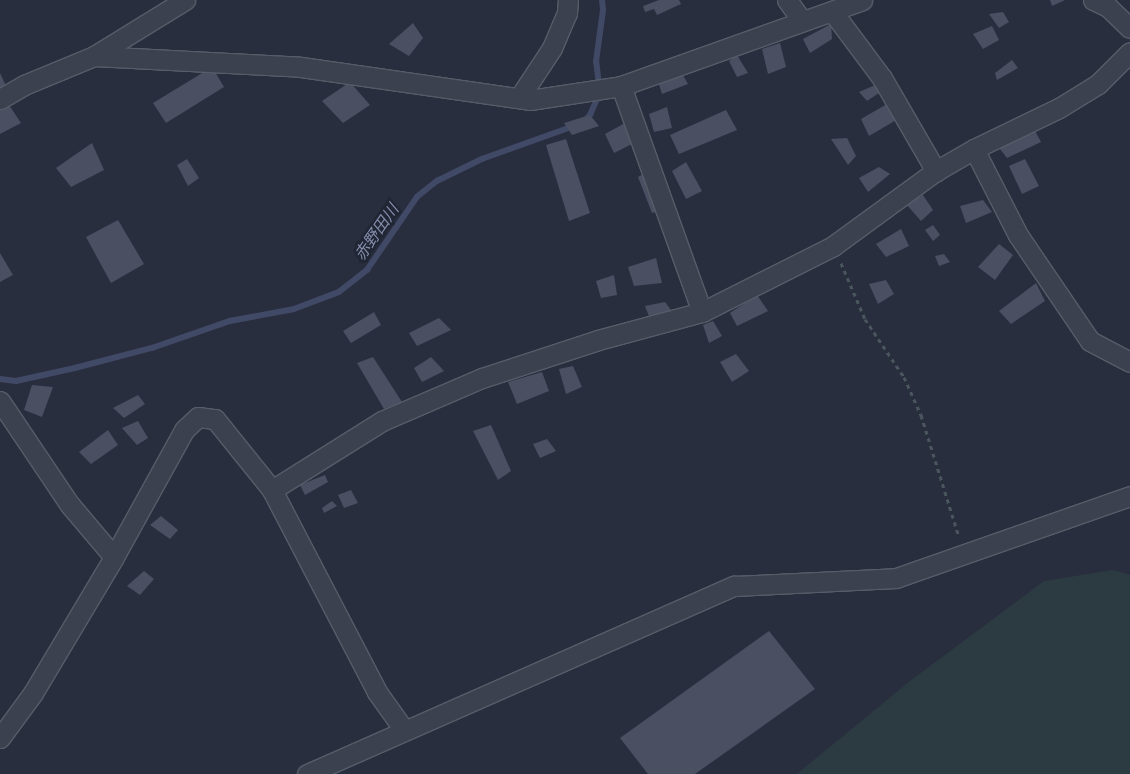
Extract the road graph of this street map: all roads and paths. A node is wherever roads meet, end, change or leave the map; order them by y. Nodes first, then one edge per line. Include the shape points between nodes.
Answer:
1 (185, 0) edge
2 (568, 0) edge
3 (787, 0) edge
4 (862, 0) edge
5 (1094, 0) edge
6 (832, 10) junction
7 (802, 21) junction
8 (1130, 28) edge
9 (1130, 52) edge
10 (94, 56) junction
11 (621, 86) junction
12 (519, 98) junction
13 (0, 99) edge
14 (974, 150) junction
15 (936, 171) junction
16 (833, 246) junction
17 (702, 312) junction
18 (1130, 362) edge
19 (0, 401) edge
20 (272, 490) junction
21 (1130, 496) edge
22 (965, 555) junction
23 (114, 557) junction
24 (404, 730) junction
25 (0, 738) edge
26 (307, 774) edge

1 - 10 street
2 - 12 street via 552,48
3 - 7 street
4 - 6 street
5 - 8 street via 1108,7
6 - 7 street
6 - 15 street via 882,78
7 - 11 street
9 - 14 street via 1098,84
10 - 12 street via 301,67
10 - 13 street via 24,85
11 - 12 street via 530,100
11 - 17 street
14 - 15 street
14 - 18 street via 1018,235 1090,341
15 - 16 street
16 - 17 street
16 - 22 path via 865,319 904,377 921,415
17 - 20 street via 598,340 482,378 382,421
19 - 23 street via 70,505
20 - 23 street via 215,419 198,417 184,430
20 - 24 street via 377,692
21 - 22 street
22 - 24 street via 896,578 734,586
23 - 25 street via 33,693
24 - 26 street

